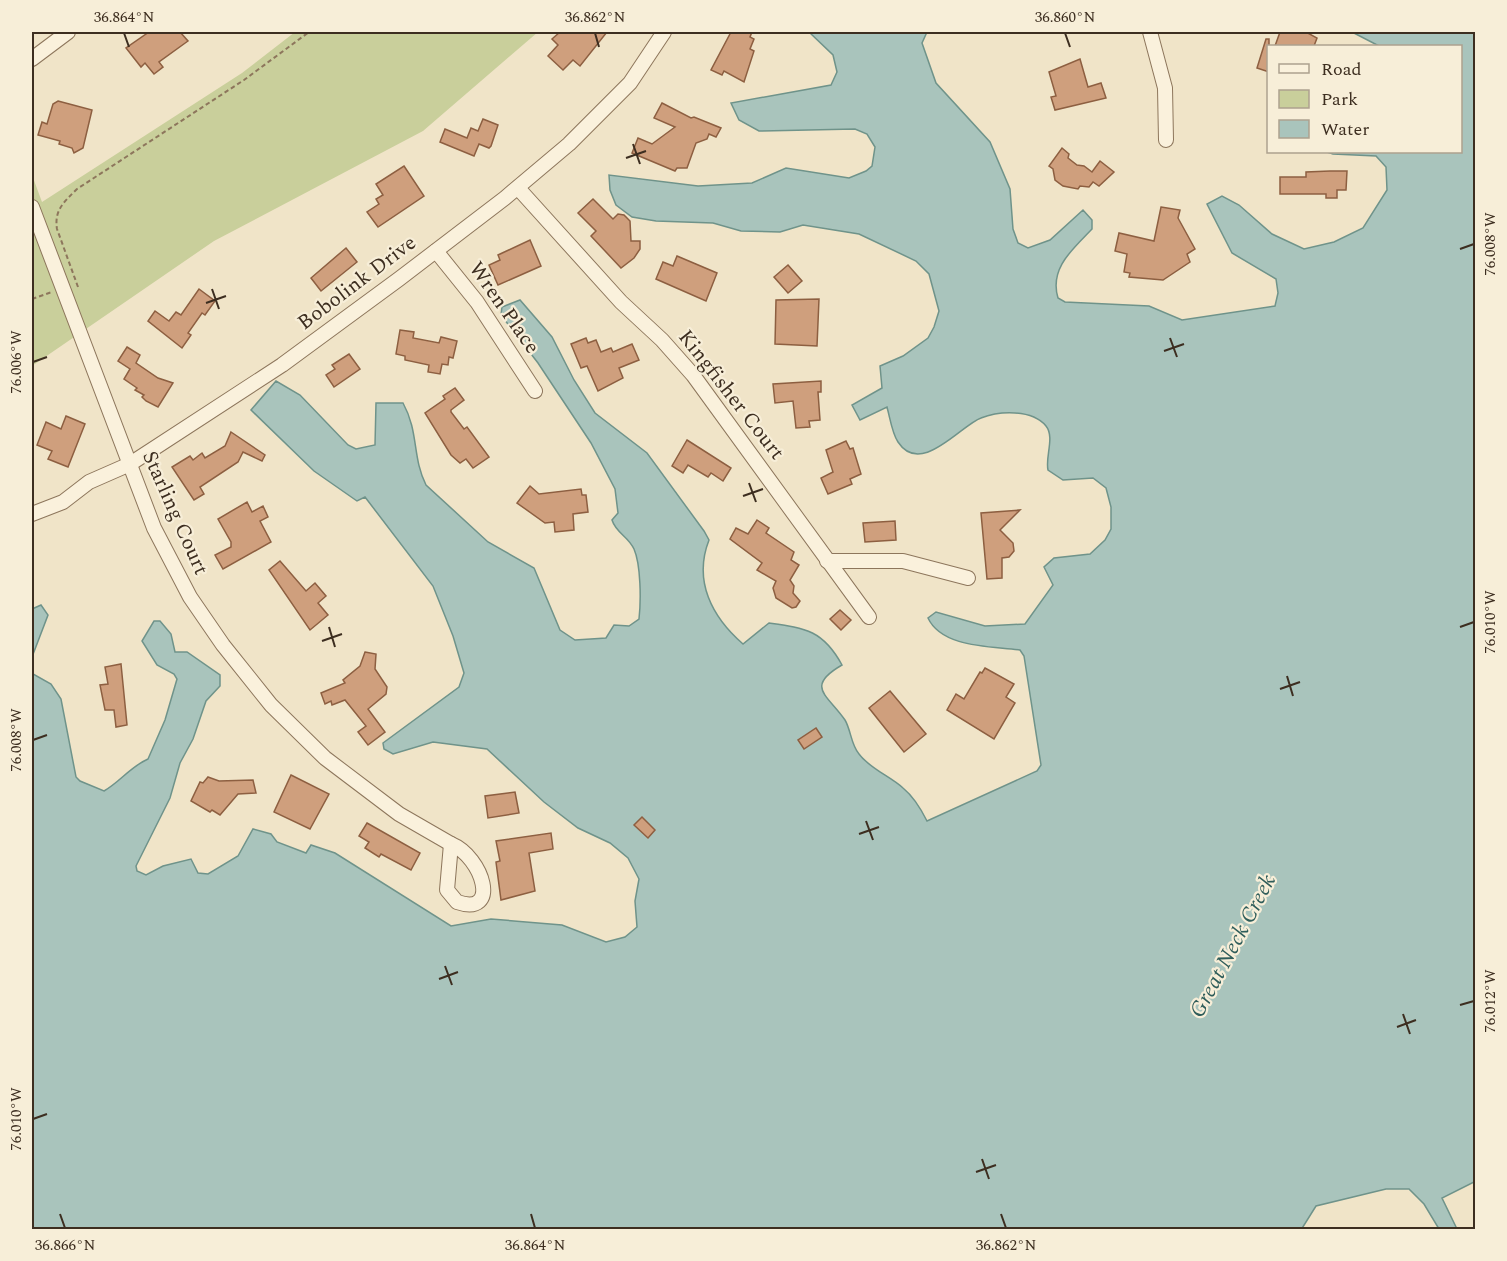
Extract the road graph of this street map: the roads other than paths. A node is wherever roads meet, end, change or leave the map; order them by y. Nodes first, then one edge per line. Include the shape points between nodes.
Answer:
1 (68, 32) edge
2 (664, 32) edge
3 (1150, 32) edge
4 (32, 59) edge
5 (1166, 140) dead end
6 (518, 188) junction
7 (32, 207) edge
8 (436, 251) junction
9 (535, 391) dead end
10 (130, 464) junction
11 (32, 514) edge
12 (827, 561) junction
13 (968, 578) dead end
14 (869, 618) dead end
15 (452, 844) dead end

1 - 4 street
2 - 6 street, Bobolink Drive via 630,83
3 - 5 street via 1165,88
6 - 8 street, Bobolink Drive
6 - 12 street, Kingfisher Court via 693,375
7 - 10 street, Starling Court
8 - 9 street, Wren Place via 477,302
8 - 10 street, Bobolink Drive via 282,365
10 - 11 street, Bobolink Drive via 89,482 63,502
10 - 15 street, Starling Court via 154,528 190,597 271,705 325,758 399,814
12 - 13 street via 903,561
12 - 14 street, Kingfisher Court

